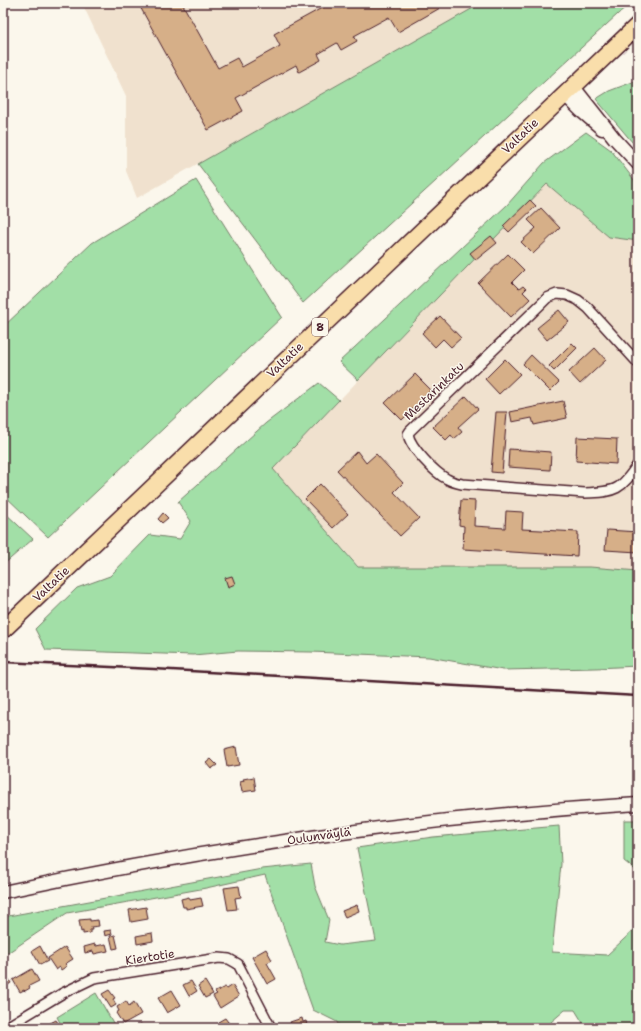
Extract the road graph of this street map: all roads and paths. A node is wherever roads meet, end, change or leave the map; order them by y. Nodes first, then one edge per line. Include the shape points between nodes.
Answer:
1 (638, 25) edge
2 (568, 90) junction
3 (638, 164) edge
4 (638, 363) edge
5 (638, 464) edge
6 (3, 630) edge
7 (638, 804) edge
8 (3, 892) edge
9 (5, 1028) edge
10 (271, 1028) edge

1 - 2 highway, Valtatie / 8
2 - 3 main road
2 - 6 highway, Valtatie / 8
4 - 5 street, Mestarinkatu via 588,308 572,296 553,295 408,434 411,443 434,469 448,480 462,484 602,493 623,485
7 - 8 main road, Oulunväylä via 556,809 309,837 180,858
9 - 10 street, Kiertotie via 94,978 219,958 229,959 238,964

